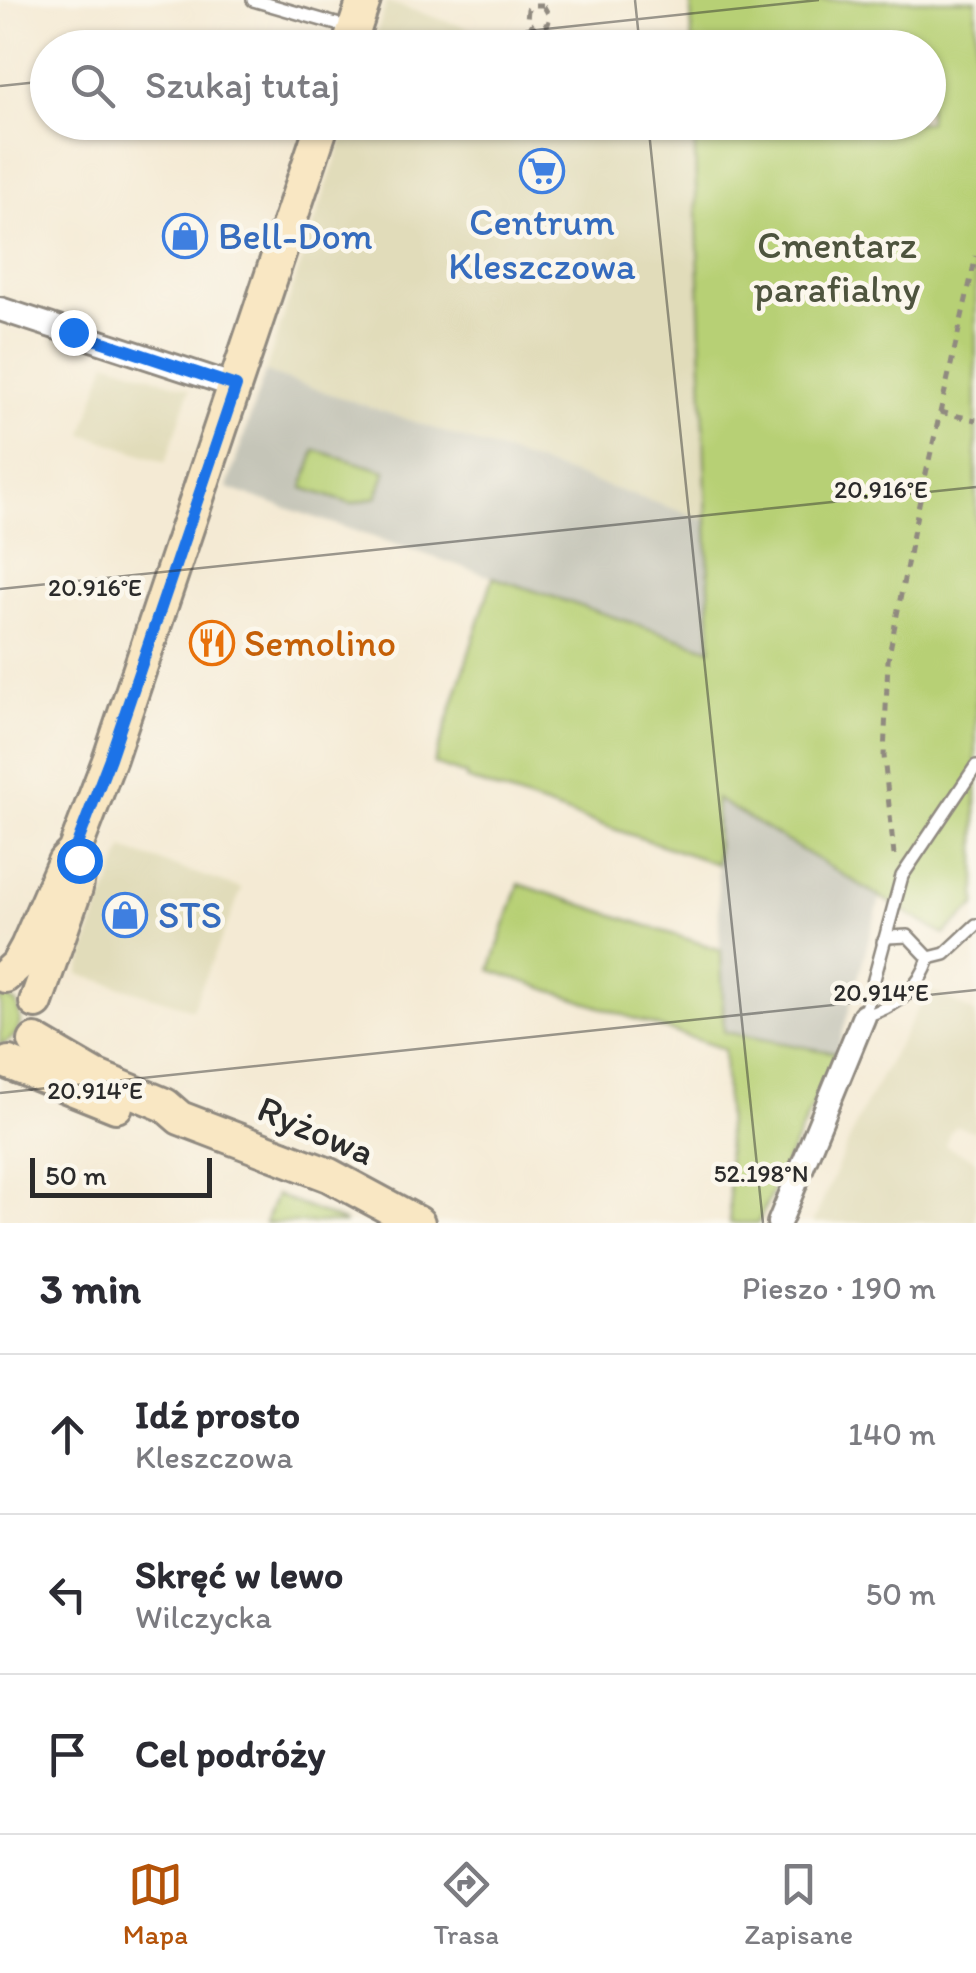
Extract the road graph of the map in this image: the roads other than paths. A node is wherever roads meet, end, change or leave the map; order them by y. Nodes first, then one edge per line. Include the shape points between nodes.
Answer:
1 (253, 0) edge
2 (356, 26) edge
3 (317, 140) edge
4 (0, 309) edge
5 (236, 386) junction
6 (976, 766) edge
7 (74, 852) junction
8 (976, 925) edge
9 (883, 942) junction
10 (928, 958) junction
11 (3, 975) edge
12 (36, 1002) junction
13 (864, 1016) junction
14 (35, 1041) junction
15 (5, 1064) edge
16 (180, 1118) junction
17 (418, 1223) edge
18 (779, 1223) edge

1 - 2 lane
3 - 5 main road
4 - 5 street
5 - 7 main road
6 - 9 lane via 902,876
7 - 11 main road via 20,961
7 - 12 main road via 80,866 76,888
8 - 10 lane via 945,954
9 - 10 lane via 908,936
9 - 13 lane
10 - 13 lane via 905,996
11 - 12 main road via 23,984
12 - 14 main road
13 - 18 street
14 - 15 main road
14 - 16 main road, Ryżowa
15 - 16 main road, Ryżowa via 141,1116
16 - 17 main road, Ryżowa via 328,1175

